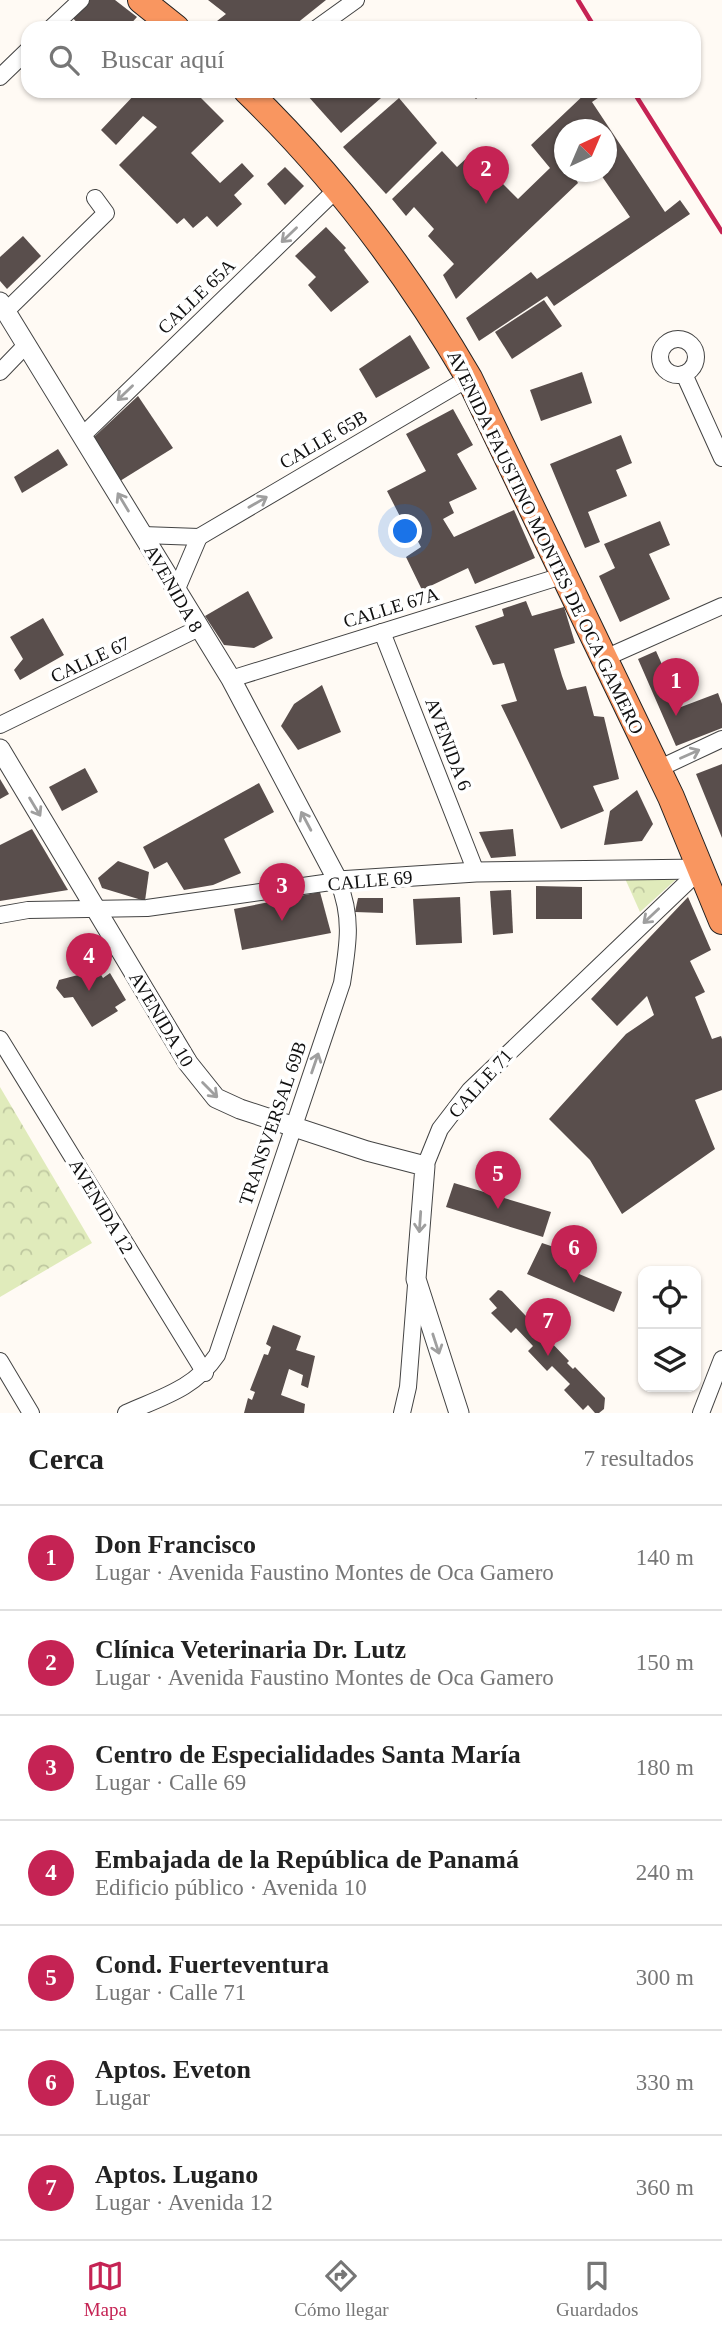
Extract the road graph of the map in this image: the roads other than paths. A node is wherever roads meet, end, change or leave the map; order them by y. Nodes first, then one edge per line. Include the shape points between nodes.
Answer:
1 (80, 0) edge
2 (141, 0) edge
3 (356, 0) edge
4 (58, 21) edge
5 (167, 21) edge
6 (327, 21) edge
7 (21, 57) edge
8 (0, 77) edge
9 (254, 98) edge
10 (338, 188) junction
11 (95, 198) dead end
12 (3, 307) edge
13 (26, 345) junction
14 (0, 372) edge
15 (684, 374) dead end
16 (469, 378) junction
17 (83, 435) junction
18 (722, 458) edge
19 (143, 535) junction
20 (199, 537) junction
21 (565, 575) junction
22 (176, 591) junction
23 (722, 606) edge
24 (197, 629) junction
25 (382, 632) junction
26 (605, 658) junction
27 (231, 679) junction
28 (0, 725) edge
29 (722, 740) edge
30 (0, 749) edge
31 (658, 769) junction
32 (701, 869) junction
33 (477, 872) junction
34 (338, 881) junction
35 (95, 908) junction
36 (0, 915) edge
37 (722, 921) edge
38 (0, 1039) edge
39 (293, 1127) junction
40 (425, 1166) junction
41 (416, 1279) junction
42 (722, 1359) edge
43 (0, 1361) edge
44 (205, 1373) junction
45 (32, 1413) edge
46 (126, 1413) edge
47 (402, 1413) edge
48 (459, 1413) edge
49 (701, 1413) edge

1 - 4 street
2 - 5 highway
3 - 6 street
7 - 8 street
9 - 10 highway, AVENIDA FAUSTINO MONTES DE OCA GAMERO
10 - 16 highway, AVENIDA FAUSTINO MONTES DE OCA GAMERO via 436,321
10 -> 17 street, CALLE 65A
11 - 12 street via 106,213
12 - 13 street, AVENIDA 8
13 - 14 street
13 - 17 street, AVENIDA 8
15 - 18 street
20 -> 16 street, CALLE 65B
16 - 21 highway, AVENIDA FAUSTINO MONTES DE OCA GAMERO
19 -> 17 street, AVENIDA 8
19 - 20 street
19 - 22 street, AVENIDA 8
20 - 22 street
21 - 25 street, CALLE 67A
21 - 26 highway, AVENIDA FAUSTINO MONTES DE OCA GAMERO
22 - 24 street, AVENIDA 8
23 - 26 street
24 - 27 street, AVENIDA 8
24 - 28 street, CALLE 67
25 - 27 street, CALLE 67A
25 - 33 street, AVENIDA 6
26 - 31 highway, AVENIDA FAUSTINO MONTES DE OCA GAMERO
34 -> 27 street, AVENIDA 8
31 -> 29 street
30 -> 35 street, AVENIDA 10
31 - 32 highway, AVENIDA FAUSTINO MONTES DE OCA GAMERO
32 - 33 street, CALLE 69
32 - 37 highway, AVENIDA FAUSTINO MONTES DE OCA GAMERO
32 -> 40 street, CALLE 71 via 470,1090 440,1129
33 - 34 street, CALLE 69
34 - 35 street, CALLE 69 via 147,908
39 -> 34 street, TRANSVERSAL 69B via 342,983 348,906
35 - 36 street, CALLE 69
35 -> 39 street, AVENIDA 10 via 202,1083 216,1098 240,1110
38 - 44 street, AVENIDA 12
39 - 40 street, AVENIDA 10
39 - 44 street, TRANSVERSAL 69B via 217,1355
40 -> 41 street, CALLE 71
41 - 47 street, CALLE 71
41 -> 48 street
42 - 49 street
43 - 45 street
44 - 46 street

